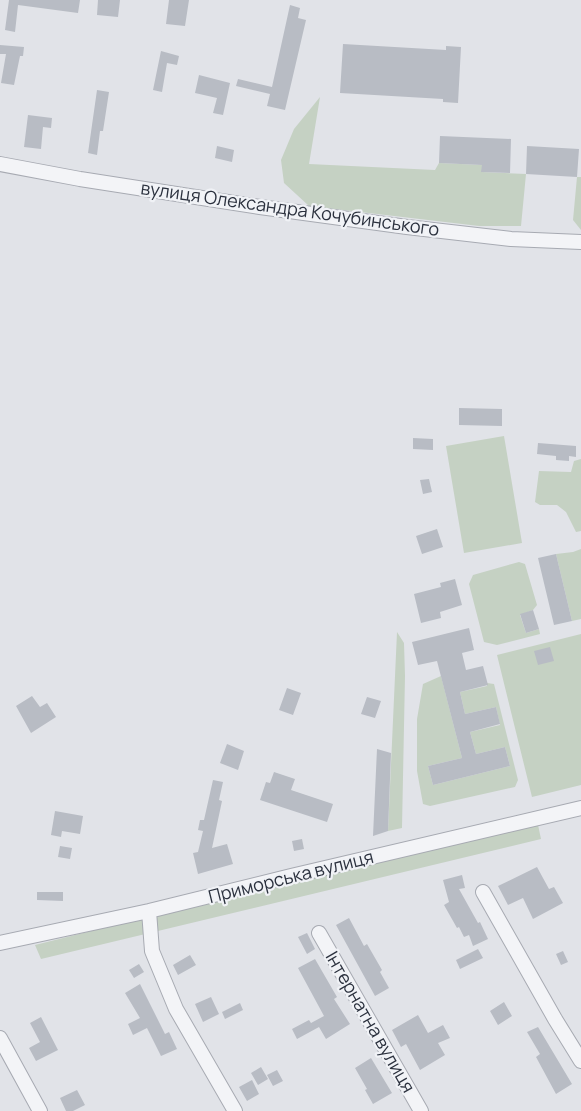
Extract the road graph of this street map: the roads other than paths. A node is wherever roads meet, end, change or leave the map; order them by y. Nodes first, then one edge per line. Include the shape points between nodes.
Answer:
1 (0, 164) edge
2 (581, 242) edge
3 (581, 808) edge
4 (484, 892) dead end
5 (149, 912) junction
6 (320, 933) dead end
7 (0, 943) edge
8 (0, 1038) edge
9 (581, 1061) edge
10 (40, 1111) edge
11 (235, 1111) edge
12 (421, 1111) edge

1 - 2 street, вулиця Олександра Кочубинського via 80,179 388,224 511,240
3 - 5 street, Приморська вулиця
4 - 9 street
5 - 7 street, Приморська вулиця
5 - 11 street via 152,951 176,1009
6 - 12 street, Інтернатна вулиця
8 - 10 street

